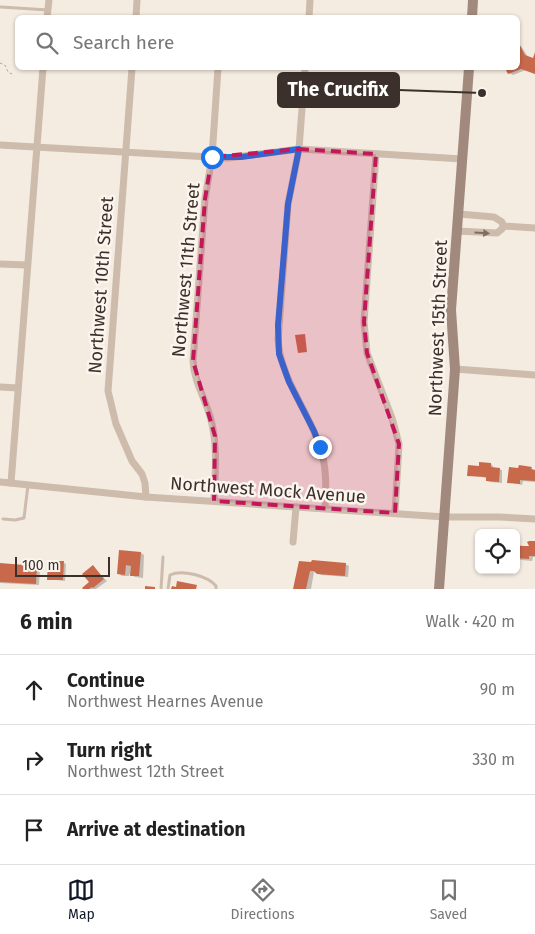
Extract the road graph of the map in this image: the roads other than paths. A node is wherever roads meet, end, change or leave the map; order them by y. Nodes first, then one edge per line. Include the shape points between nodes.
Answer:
1 (49, 0) edge
2 (137, 0) edge
3 (310, 0) edge
4 (473, 0) edge
5 (1, 7) edge
6 (48, 14) edge
7 (136, 15) edge
8 (309, 15) edge
9 (472, 15) edge
10 (44, 70) edge
11 (132, 70) edge
12 (218, 70) edge
13 (305, 70) edge
14 (469, 70) edge
15 (0, 145) edge
16 (37, 147) junction
17 (299, 149) junction
18 (126, 153) junction
19 (376, 154) junction
20 (212, 157) junction
21 (462, 160) junction
22 (459, 214) junction
23 (503, 226) junction
24 (535, 228) edge
25 (457, 231) junction
26 (0, 264) edge
27 (27, 265) junction
28 (455, 369) junction
29 (535, 375) edge
30 (0, 387) edge
31 (18, 388) junction
32 (0, 482) edge
33 (11, 483) junction
34 (28, 484) junction
35 (146, 497) junction
36 (214, 502) junction
37 (296, 507) junction
38 (325, 508) junction
39 (395, 513) junction
40 (445, 517) junction
41 (3, 519) dead end
42 (535, 519) edge
43 (293, 542) dead end
44 (163, 558) dead end
45 (161, 589) edge
46 (168, 589) edge
47 (216, 589) edge
48 (439, 589) edge

1 - 6 street
2 - 7 street
3 - 8 street
4 - 9 street
5 - 6 lane
10 - 16 street
11 - 18 street, Northwest 10th Street
12 - 20 street, Northwest 11th Street
13 - 17 street
14 - 21 street, Northwest 15th Street
15 - 16 street
16 - 18 street
16 - 27 street
17 - 19 street
17 - 20 street via 241,157
17 - 38 street via 288,204 278,325 279,354 320,447 326,478
18 - 20 street
18 - 35 street, Northwest 10th Street via 108,391 116,424 132,461 142,474
19 - 21 street
19 - 39 street via 364,322 367,352 399,444
20 - 36 street, Northwest 11th Street via 205,199 193,361 215,436
21 - 22 street, Northwest 15th Street
22 - 23 street via 494,217
22 - 25 street, Northwest 15th Street
23 - 24 street
25 -> 23 street via 497,233
25 - 28 street, Northwest 15th Street via 451,310
26 - 27 street
27 - 31 street
28 - 29 street
28 - 40 street, Northwest 15th Street
30 - 31 street
31 - 33 street
32 - 33 street, Northwest Mock Avenue
33 - 34 street, Northwest Mock Avenue
34 - 35 street, Northwest Mock Avenue
34 - 41 lane via 24,518
35 - 36 street, Northwest Mock Avenue
36 - 37 street, Northwest Mock Avenue
37 - 38 street, Northwest Mock Avenue
37 - 43 street
38 - 39 street, Northwest Mock Avenue
39 - 40 street, Northwest Mock Avenue
40 - 42 street, Northwest Mock Avenue
40 - 48 street, Northwest 15th Street
44 - 45 lane
46 - 47 lane via 170,575 175,572 209,579

